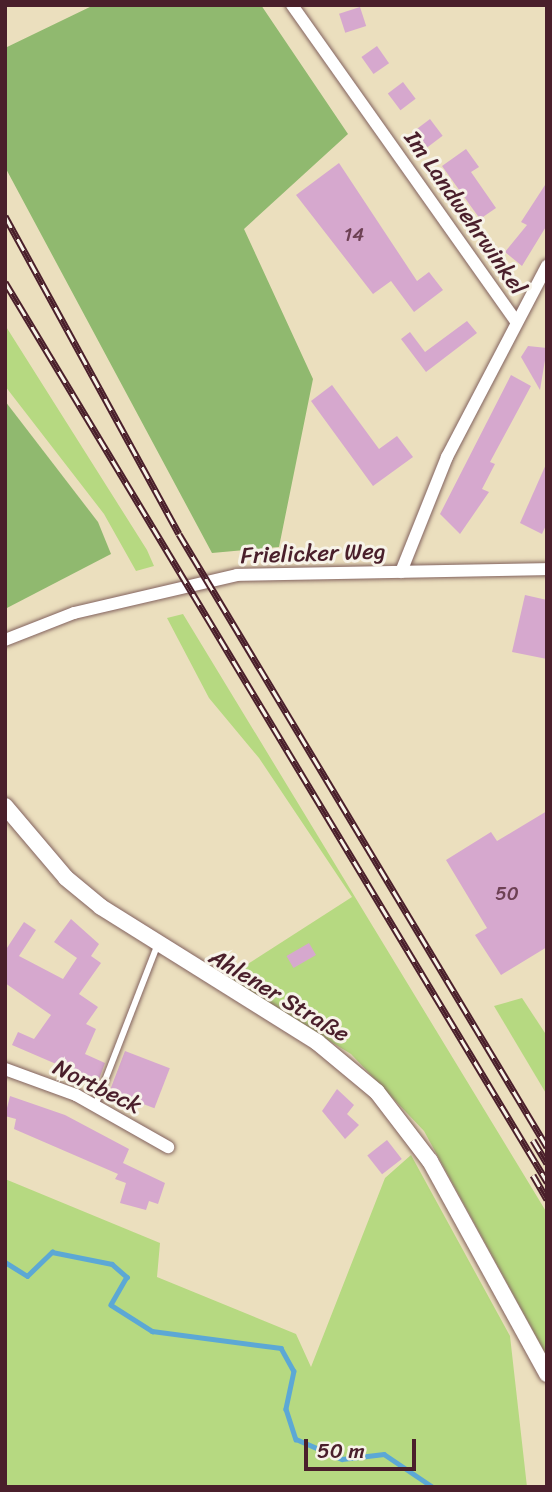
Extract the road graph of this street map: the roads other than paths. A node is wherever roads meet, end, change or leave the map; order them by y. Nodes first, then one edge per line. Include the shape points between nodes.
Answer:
1 (292, 5) edge
2 (547, 267) edge
3 (516, 321) junction
4 (547, 569) edge
5 (401, 572) junction
6 (5, 640) edge
7 (5, 806) edge
8 (157, 946) junction
9 (5, 1069) edge
10 (94, 1106) junction
11 (168, 1147) dead end
12 (547, 1374) edge

1 - 3 street, Im Landwehrwinkel
2 - 3 street
3 - 5 street, Im Landwehrwinkel via 447,457
4 - 5 street, Frielicker Weg
5 - 6 street, Frielicker Weg via 237,575 74,613
7 - 8 main road, Ahlener Straße via 66,878
8 - 10 lane
8 - 12 main road, Ahlener Straße via 317,1042 377,1092 430,1161
9 - 10 street, Nortbeck
10 - 11 street, Nortbeck

